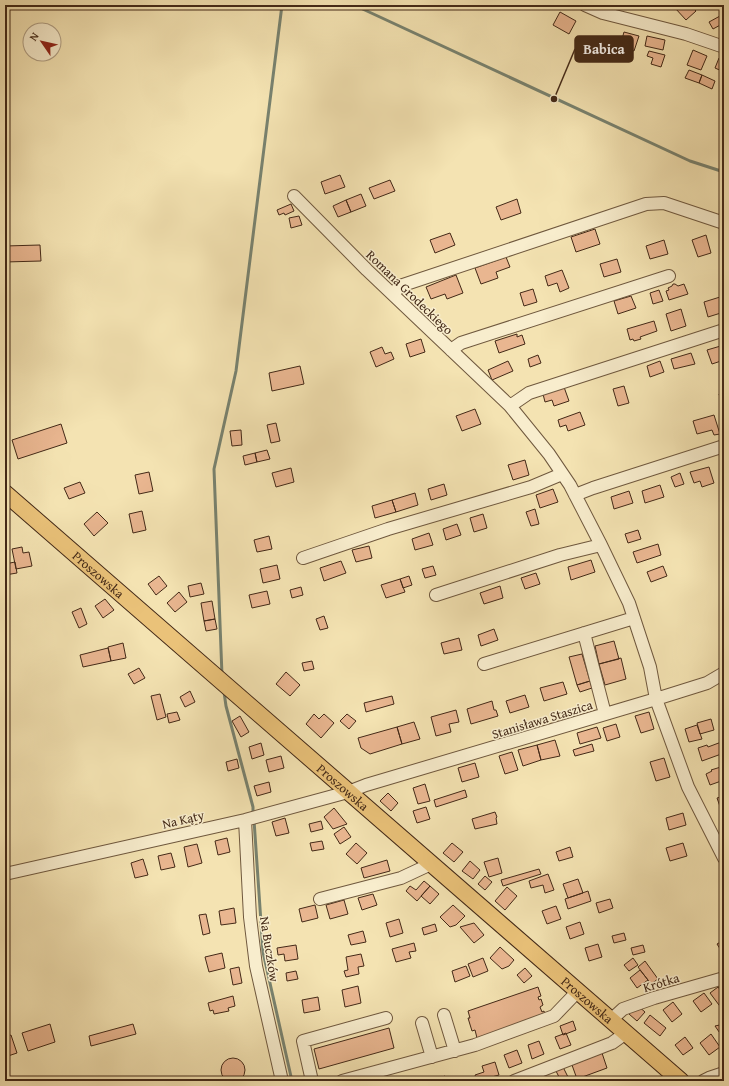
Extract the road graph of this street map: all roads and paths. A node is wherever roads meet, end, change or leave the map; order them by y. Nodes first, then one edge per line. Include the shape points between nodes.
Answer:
1 (585, 5) edge
2 (724, 47) edge
3 (294, 196) dead end
4 (724, 223) edge
5 (668, 276) dead end
6 (393, 294) junction
7 (724, 330) edge
8 (451, 350) junction
9 (510, 406) junction
10 (724, 446) edge
11 (562, 474) junction
12 (5, 493) edge
13 (575, 495) junction
14 (601, 545) junction
15 (303, 558) dead end
16 (436, 595) dead end
17 (634, 618) junction
18 (584, 633) junction
19 (484, 664) dead end
20 (724, 673) edge
21 (656, 699) junction
22 (605, 714) junction
23 (366, 785) joint
24 (348, 792) junction
25 (251, 818) junction
26 (724, 858) edge
27 (431, 864) junction
28 (5, 874) edge
29 (320, 899) dead end
30 (724, 978) edge
31 (578, 991) junction
32 (444, 1015) dead end
33 (386, 1018) dead end
34 (611, 1020) junction
35 (422, 1022) dead end
36 (626, 1033) junction
37 (455, 1050) junction
38 (432, 1057) junction
39 (724, 1073) edge
40 (282, 1081) edge
41 (312, 1081) edge
42 (342, 1081) edge
43 (514, 1081) edge
44 (681, 1081) edge
45 (703, 1081) edge

1 - 2 street via 603,13 686,34
3 - 6 street, Romana Grodeckiego
4 - 6 street via 664,203 646,204 400,286
5 - 8 street via 461,343
6 - 8 street, Romana Grodeckiego
7 - 9 street via 529,393
8 - 9 street, Romana Grodeckiego
9 - 11 street, Romana Grodeckiego
10 - 13 street
11 - 13 street, Romana Grodeckiego
11 - 15 street via 531,487 388,529
12 - 24 main road, Proszowska
13 - 14 street, Romana Grodeckiego
14 - 16 street
14 - 17 street, Romana Grodeckiego
17 - 18 street
17 - 21 street, Romana Grodeckiego via 650,667
18 - 19 street
18 - 22 street
20 - 21 street, Stanisława Staszica via 707,683
21 - 22 street, Stanisława Staszica
21 - 26 street, Romana Grodeckiego via 688,786
22 - 23 street, Stanisława Staszica
23 - 24 street, Na Kąty
24 - 25 street, Na Kąty
24 - 27 main road, Proszowska
25 - 28 street, Na Kąty
25 - 40 street, Na Buczków via 250,917 256,966
27 - 29 street via 401,878
27 - 31 main road, Proszowska
30 - 34 street, Krótka via 624,1008
31 - 34 main road, Proszowska
31 - 37 street via 554,1016
32 - 37 street
33 - 41 street via 303,1041
34 - 36 main road, Proszowska
35 - 38 street
36 - 43 street via 612,1042
36 - 44 main road, Proszowska
37 - 38 street
38 - 42 street
39 - 45 street

